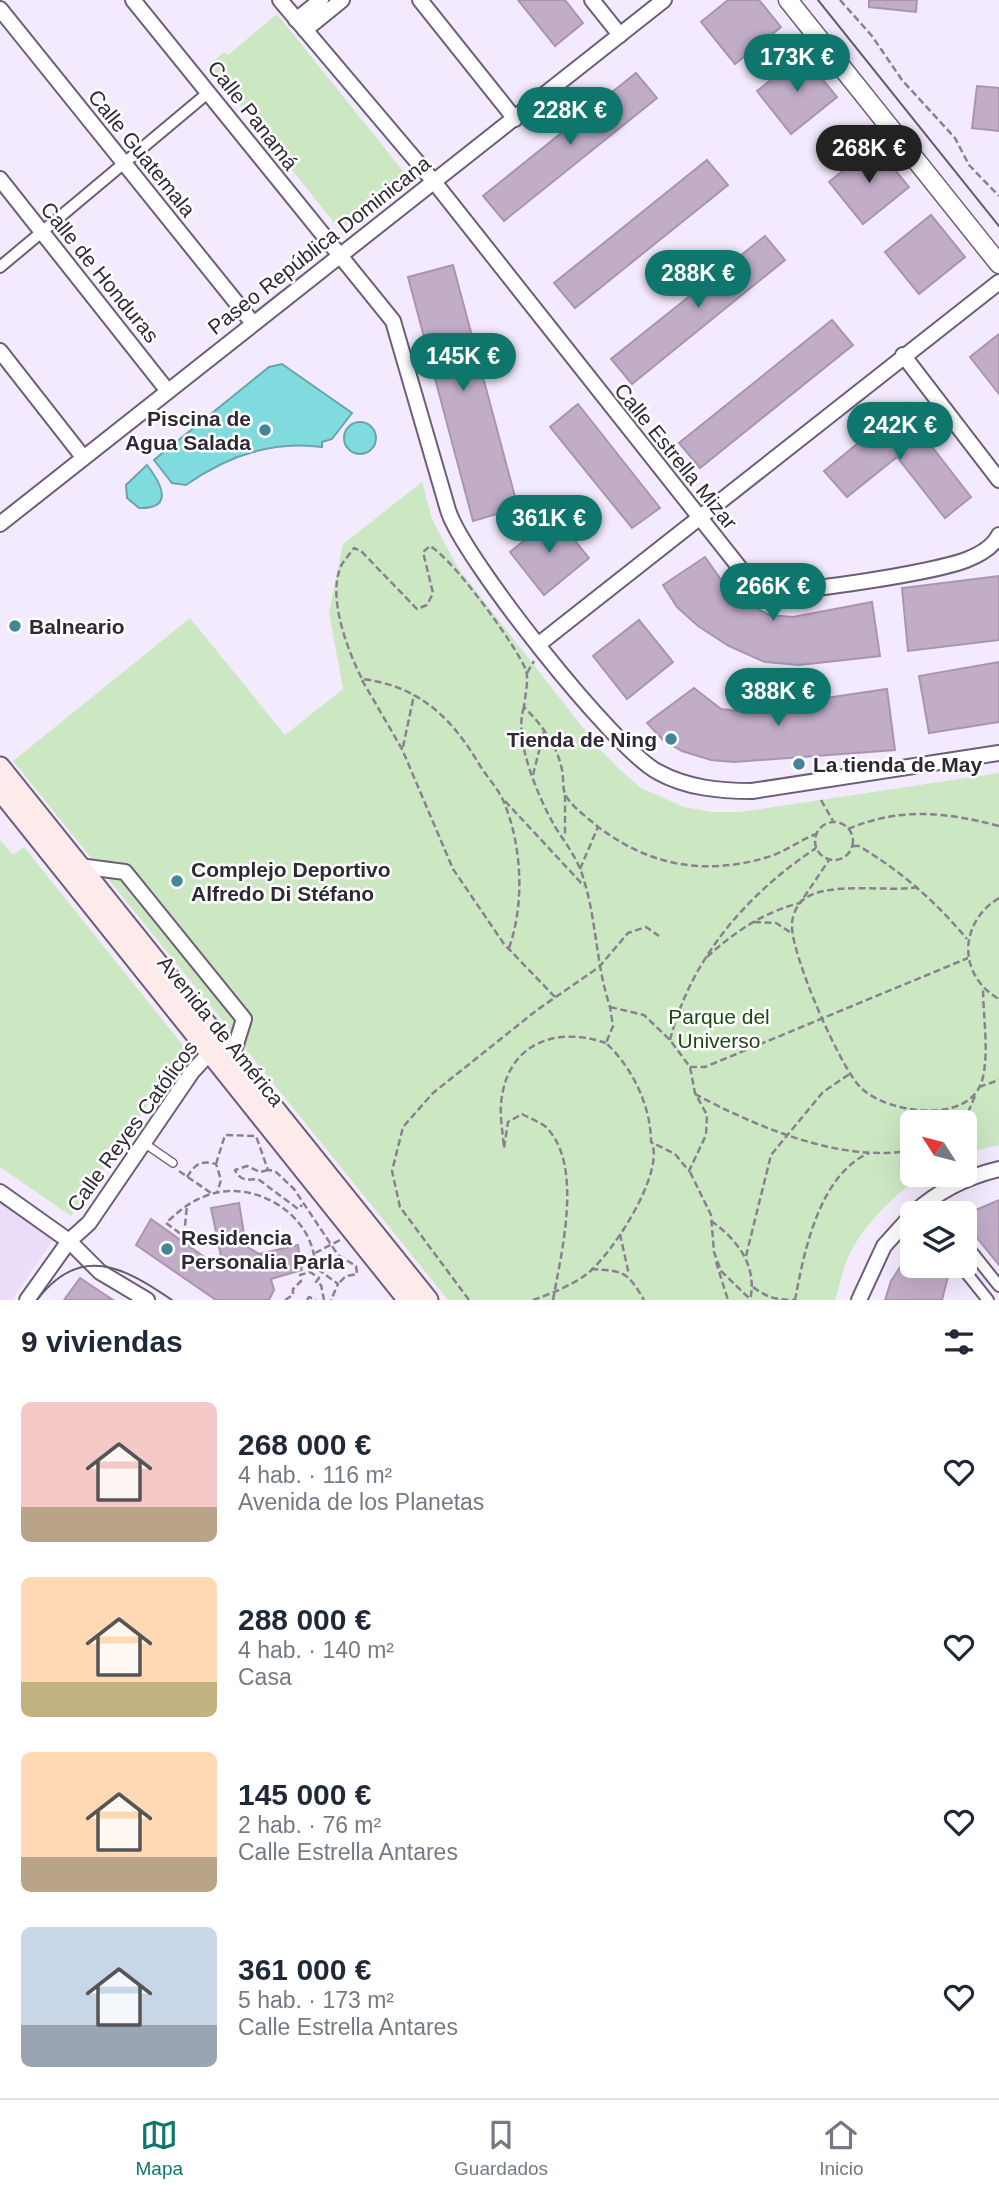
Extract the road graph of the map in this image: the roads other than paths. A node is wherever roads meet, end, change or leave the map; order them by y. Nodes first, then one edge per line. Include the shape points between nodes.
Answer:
1 (133, 0) edge
2 (281, 0) edge
3 (321, 0) edge
4 (341, 0) edge
5 (420, 0) edge
6 (592, 0) edge
7 (664, 0) edge
8 (788, 0) edge
9 (0, 9) edge
10 (301, 25) junction
11 (620, 35) junction
12 (209, 92) junction
13 (515, 119) junction
14 (124, 164) junction
15 (0, 179) edge
16 (435, 183) junction
17 (42, 232) junction
18 (338, 257) junction
19 (999, 264) edge
20 (0, 267) edge
21 (999, 282) edge
22 (252, 323) junction
23 (0, 351) edge
24 (903, 355) junction
25 (167, 390) junction
26 (83, 457) junction
27 (999, 480) edge
28 (698, 517) junction
29 (0, 523) edge
30 (999, 534) edge
31 (539, 644) junction
32 (999, 753) edge
33 (0, 767) edge
34 (0, 790) edge
35 (79, 866) junction
36 (221, 1050) junction
37 (144, 1142) junction
38 (172, 1164) road end
39 (999, 1169) edge
40 (0, 1192) edge
41 (929, 1201) edge
42 (900, 1228) edge
43 (69, 1241) junction
44 (977, 1258) edge
45 (970, 1278) edge
46 (999, 1286) edge
47 (406, 1299) edge
48 (27, 1300) edge
49 (147, 1300) edge
50 (428, 1300) edge
51 (859, 1300) edge
52 (988, 1300) edge

1 - 12 street, Calle Panamá
2 - 10 street, Calle Estrella Mizar
3 - 10 street
4 - 10 street
5 - 13 street
6 - 11 street
7 - 11 street, Paseo República Dominicana
8 - 19 street
9 - 14 street, Calle Guatemala
10 - 16 street, Calle Estrella Mizar
11 - 13 street, Paseo República Dominicana
12 - 14 street
12 - 18 street, Calle Panamá
13 - 16 street, Paseo República Dominicana
14 - 17 street
14 - 22 street, Calle Guatemala
15 - 17 street, Calle de Honduras
16 - 18 street, Paseo República Dominicana
16 - 28 street, Calle Estrella Mizar
17 - 20 street
17 - 25 street, Calle de Honduras
18 - 22 street, Paseo República Dominicana
18 - 31 street, Calle Panamá via 393,321 451,521 473,558
21 - 24 street
22 - 25 street, Paseo República Dominicana
23 - 26 street
24 - 27 street
24 - 28 street
25 - 26 street, Paseo República Dominicana
26 - 29 street, Paseo República Dominicana
28 - 30 street, Calle Estrella Mizar via 747,577 771,589 867,580 965,561 985,551
28 - 31 street
31 - 32 street, Calle Panamá via 634,755 659,773 719,791 752,791
33 - 35 main road, Avenida de América
34 - 36 main road, Avenida de América
35 - 36 main road, Avenida de América
35 - 36 street, Avenida de América via 125,872 244,1019
36 - 37 street, Calle Reyes Católicos via 192,1072
36 - 47 main road, Avenida de América
36 - 50 main road, Avenida de América
37 - 38 lane
37 - 43 street, Calle Reyes Católicos via 89,1223
39 - 41 street via 974,1175
40 - 43 street
42 - 51 street via 884,1246
43 - 48 street, Calle Reyes Católicos
43 - 49 street via 100,1272
44 - 46 street
45 - 52 street

